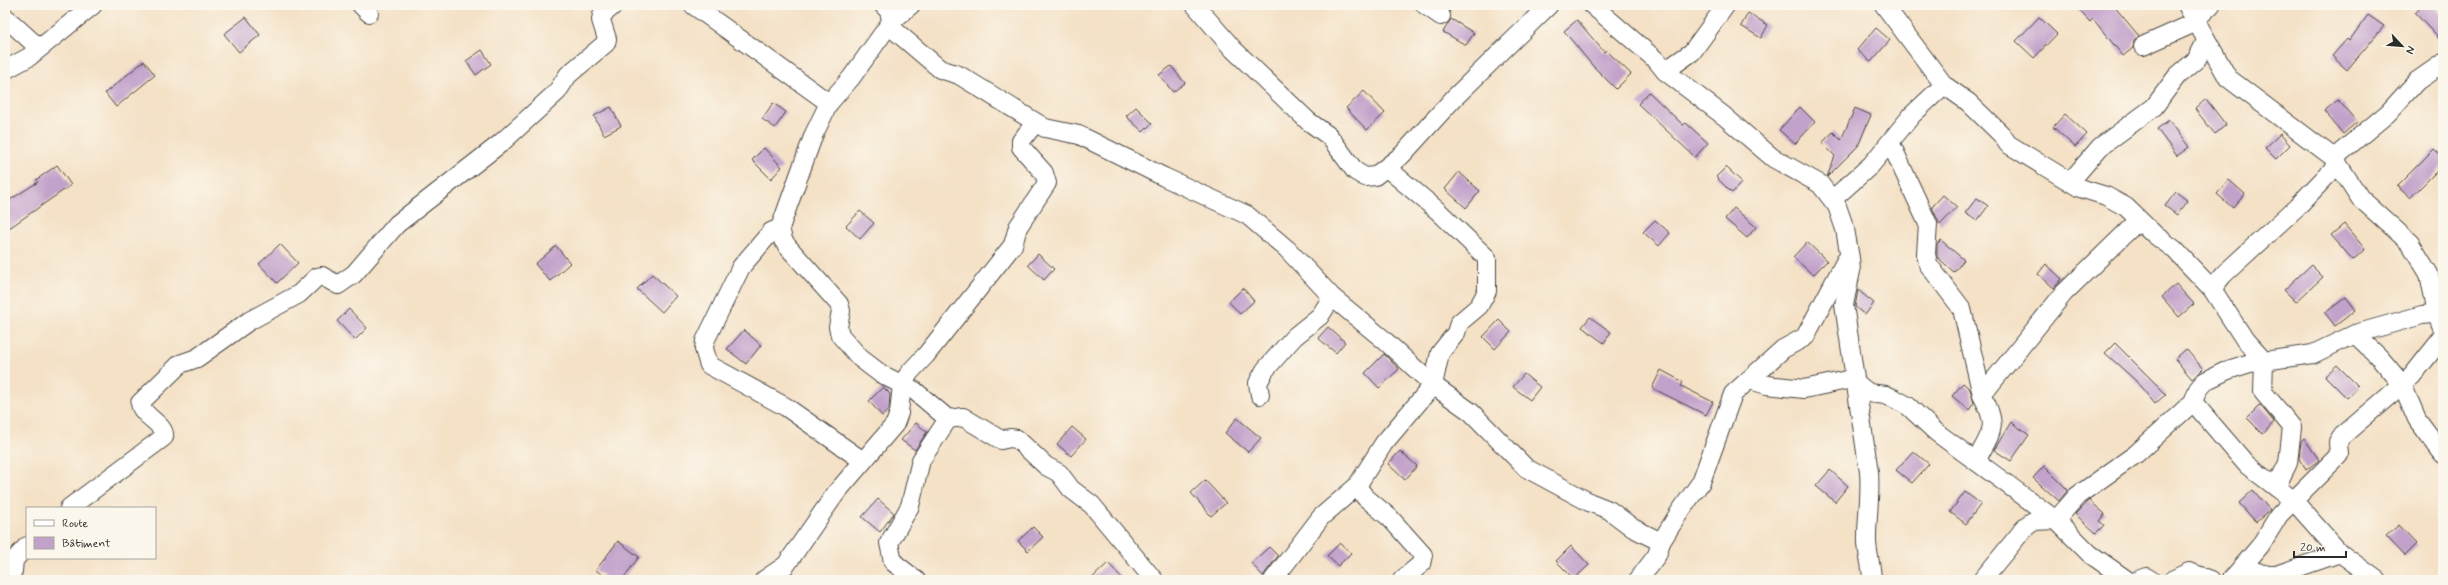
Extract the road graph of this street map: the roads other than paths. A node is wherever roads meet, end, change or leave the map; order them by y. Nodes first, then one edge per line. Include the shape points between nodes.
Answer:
1 (93, 5) edge
2 (693, 5) edge
3 (883, 5) edge
4 (911, 5) edge
5 (1195, 5) edge
6 (1425, 5) edge
7 (1549, 5) edge
8 (1592, 5) edge
9 (1726, 5) edge
10 (1884, 5) edge
11 (2211, 5) edge
12 (605, 7) edge
13 (2191, 13) edge
14 (1441, 16) dead end
15 (5, 17) edge
16 (891, 22) junction
17 (2206, 41) junction
18 (2143, 46) dead end
19 (39, 48) junction
20 (2443, 63) edge
21 (5, 70) edge
22 (1665, 71) junction
23 (1944, 85) junction
24 (829, 103) junction
25 (1035, 123) junction
26 (1890, 144) junction
27 (2336, 162) junction
28 (1387, 168) junction
29 (2070, 182) junction
30 (1833, 199) junction
31 (2139, 220) junction
32 (780, 228) junction
33 (1850, 258) junction
34 (2212, 289) junction
35 (1332, 297) junction
36 (2441, 318) edge
37 (2355, 334) junction
38 (2443, 337) edge
39 (2264, 361) junction
40 (1750, 380) junction
41 (902, 384) junction
42 (1857, 384) junction
43 (2402, 384) junction
44 (1433, 385) junction
45 (1260, 395) dead end
46 (1982, 395) junction
47 (2193, 402) junction
48 (948, 419) junction
49 (2443, 454) edge
50 (863, 461) junction
51 (1976, 461) junction
52 (1357, 486) junction
53 (2276, 487) junction
54 (2293, 500) junction
55 (70, 507) edge
56 (2056, 520) junction
57 (1661, 542) junction
58 (26, 547) edge
59 (2340, 553) junction
60 (2237, 574) edge
61 (5, 577) edge
62 (764, 580) edge
63 (916, 580) edge
64 (1154, 580) edge
65 (1273, 580) edge
66 (1402, 580) edge
67 (1638, 580) edge
68 (1872, 580) edge
69 (1982, 580) edge
70 (2127, 580) edge
71 (2138, 580) edge
72 (2151, 580) edge
73 (2172, 580) edge
74 (2211, 580) edge
75 (2377, 580) edge

1 - 19 street
2 - 24 street
3 - 16 street via 889,11
4 - 16 street
5 - 28 street via 1250,66 1308,121 1329,136 1359,174 1365,177 1375,176
6 - 14 street
7 - 28 street
8 - 22 street via 1656,60
9 - 22 street via 1692,52
10 - 23 street
11 - 13 street
12 - 55 street via 601,20 606,43 568,76 557,92 501,143 397,224 354,274 338,285 322,276 317,277 299,294 265,311 197,358 172,370 140,403 141,408 163,432 164,437 157,445
13 - 17 street
13 - 18 street
15 - 19 street
16 - 24 street via 851,78
16 - 25 street via 893,29 940,69 960,75 1025,114
17 - 27 street via 2228,78
17 - 29 street via 2197,59 2177,76 2154,107 2100,147
19 - 21 street
20 - 27 street via 2417,82
22 - 30 street via 1724,116 1780,164 1812,178 1826,189
23 - 26 street via 1912,115
23 - 29 street via 1968,102 2008,144
24 - 32 street via 814,134
25 - 35 street via 1045,128 1079,134 1247,215 1287,249
25 - 41 street via 1021,141 1021,147 1046,177 1046,186 1018,226 1013,245 996,269
26 - 30 street
26 - 46 street via 1928,224 1928,264 1962,309
27 - 34 street via 2297,207 2223,275
27 - 36 street via 2360,198 2406,239 2426,267
28 - 44 street via 1438,211 1488,261 1488,287 1485,296 1479,306 1459,323 1456,334 1440,353
29 - 31 street via 2120,203
30 - 33 street via 1843,220
31 - 34 street via 2174,249
31 - 46 street via 2064,292
32 - 41 street via 788,247 839,304 840,335 868,366
32 - 50 street via 771,232 741,267 705,341 706,359 710,365 786,407
33 - 40 street via 1844,261 1805,338 1783,348
33 - 42 street via 1852,271 1844,305 1848,343
34 - 39 street via 2245,340
35 - 44 street
35 - 45 street via 1316,319 1294,337 1265,370 1258,383
36 - 37 street via 2422,315
37 - 39 street via 2313,354
37 - 43 street
38 - 43 street
39 - 47 street via 2228,370 2205,381 2198,389
39 - 53 street via 2263,392 2292,427 2288,463
40 - 42 street via 1767,385 1804,389 1839,380
40 - 57 street via 1733,394 1702,482
41 - 48 street via 924,397
41 - 50 street via 899,413 895,424
42 - 51 street via 1869,393 1886,395 1908,406 1931,429
42 - 68 street via 1870,485 1866,539
43 - 49 street via 2417,419
43 - 54 street via 2344,433 2338,442 2340,454
44 - 52 street via 1384,443
44 - 57 street via 1471,412 1526,468 1609,510 1633,528
46 - 51 street via 1992,413 1992,427
47 - 53 street via 2247,465
47 - 56 street via 2136,454 2077,496
48 - 63 street via 921,460 910,506 889,543 893,562
48 - 64 street via 963,417 1001,440 1010,438 1024,444 1092,505
50 - 62 street via 819,516 786,565
51 - 56 street
52 - 65 street via 1320,517
52 - 66 street via 1423,555 1422,564
53 - 54 street
54 - 59 street
54 - 60 street via 2279,515 2260,546
56 - 69 street via 2040,520 2026,525
56 - 70 street via 2090,554
57 - 67 street via 1657,555
58 - 61 street via 14,560 13,571
59 - 60 street via 2276,574
59 - 75 street
71 - 72 street via 2146,577
73 - 74 street via 2189,572

